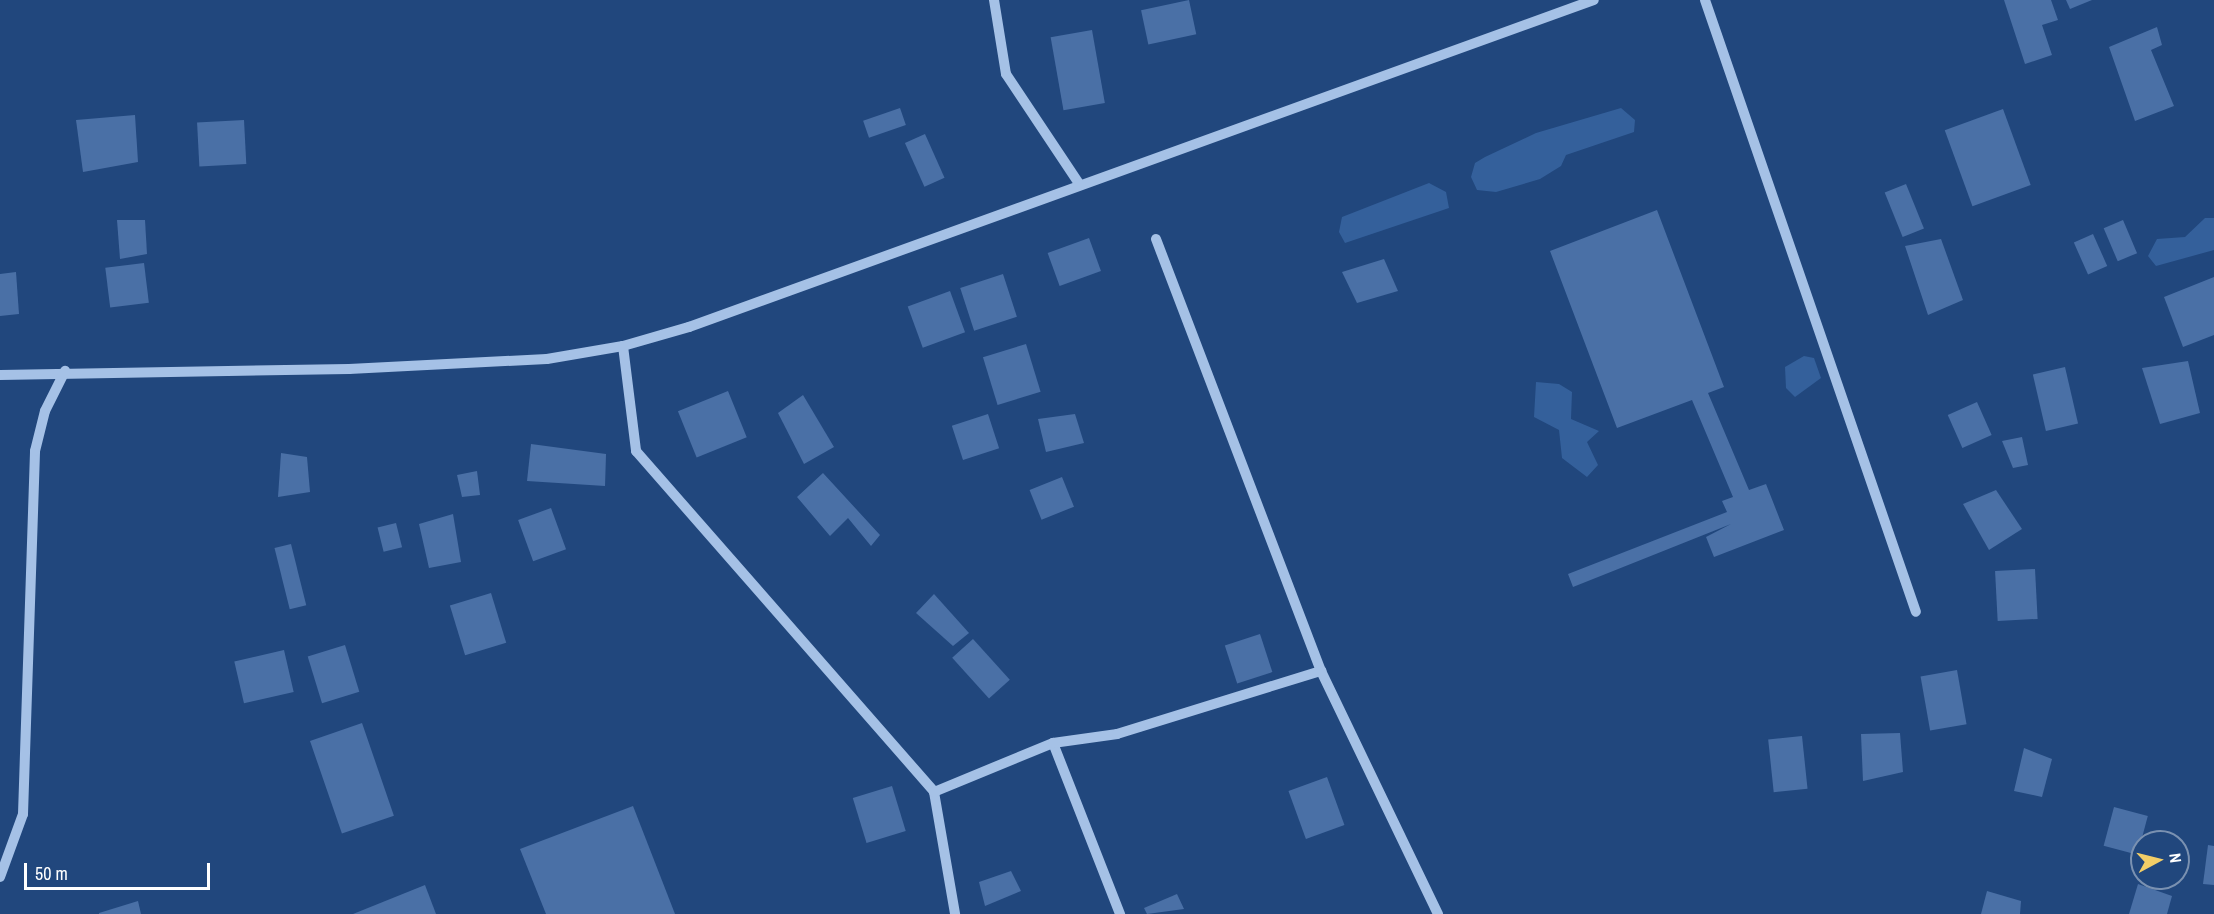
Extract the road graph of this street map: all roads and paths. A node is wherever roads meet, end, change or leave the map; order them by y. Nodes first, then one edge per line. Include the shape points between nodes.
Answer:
1 (994, 0) edge
2 (1594, 0) edge
3 (1705, 0) edge
4 (1080, 186) junction
5 (1156, 239) dead end
6 (623, 346) junction
7 (65, 371) junction
8 (0, 375) edge
9 (1916, 612) dead end
10 (1321, 671) junction
11 (1053, 743) junction
12 (934, 792) junction
13 (0, 877) edge
14 (955, 914) edge
15 (1120, 914) edge
16 (1438, 914) edge

1 - 4 street via 1006,74
2 - 4 street
3 - 9 street
4 - 6 street
5 - 10 street
6 - 7 street via 547,359 349,369
6 - 12 street via 636,451
7 - 8 street
7 - 13 street via 45,411 35,451 23,814
10 - 11 street via 1117,734
10 - 16 street
11 - 12 street
11 - 15 street
12 - 14 street

